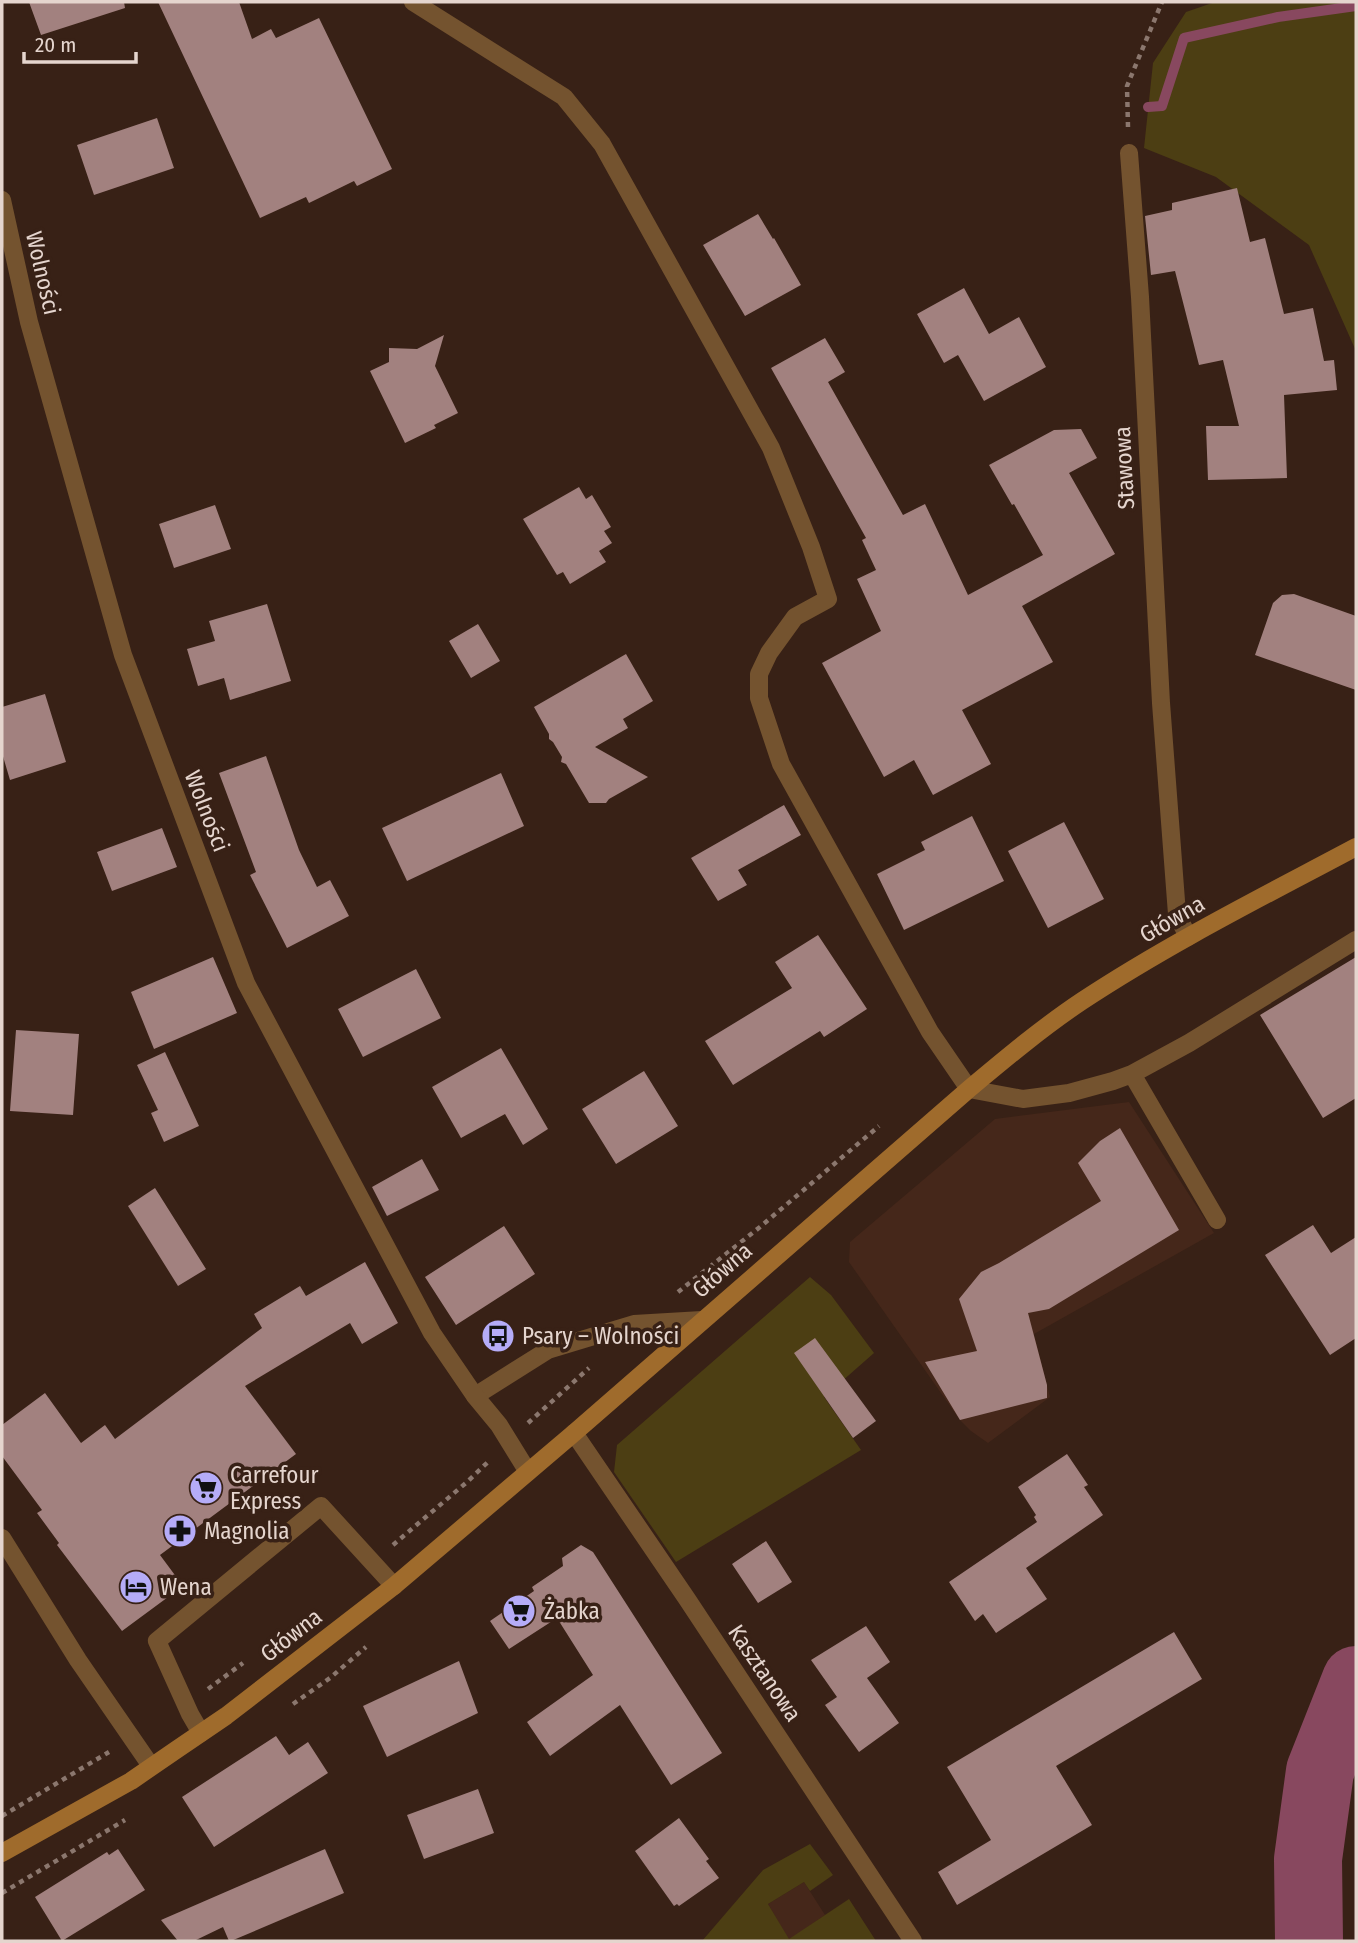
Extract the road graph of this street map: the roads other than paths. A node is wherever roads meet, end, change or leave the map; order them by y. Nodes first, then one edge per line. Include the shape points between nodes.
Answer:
1 (413, 2) edge
2 (1129, 153) road end
3 (2, 200) edge
4 (1356, 847) edge
5 (1188, 937) junction
6 (1356, 940) edge
7 (1132, 1074) junction
8 (969, 1089) junction
9 (1217, 1220) dead end
10 (702, 1321) junction
11 (475, 1396) junction
12 (574, 1433) junction
13 (528, 1472) junction
14 (2, 1538) edge
15 (394, 1586) junction
16 (201, 1733) junction
17 (151, 1766) junction
18 (2, 1853) edge
19 (913, 1941) edge

1 - 8 street via 564,97 602,144 771,448 828,598 795,617 759,674 759,698 768,730 781,764 930,1032
2 - 5 street, Stawowa via 1162,716 1177,914
3 - 11 street, Wolności via 29,322 123,655 246,983 432,1333
4 - 5 main road, Główna
5 - 8 main road, Główna via 1081,1002
6 - 7 street
7 - 8 street via 1069,1093 1023,1099
7 - 9 street
8 - 10 main road, Główna
10 - 11 street via 634,1324 548,1350
10 - 12 main road, Główna
11 - 13 street, Wolności
12 - 13 main road, Główna
12 - 19 street, Kasztanowa
13 - 15 main road, Główna
14 - 17 street
15 - 16 main road, Główna
15 - 16 street via 321,1506 157,1641
16 - 17 main road, Główna
17 - 18 main road, Główna

